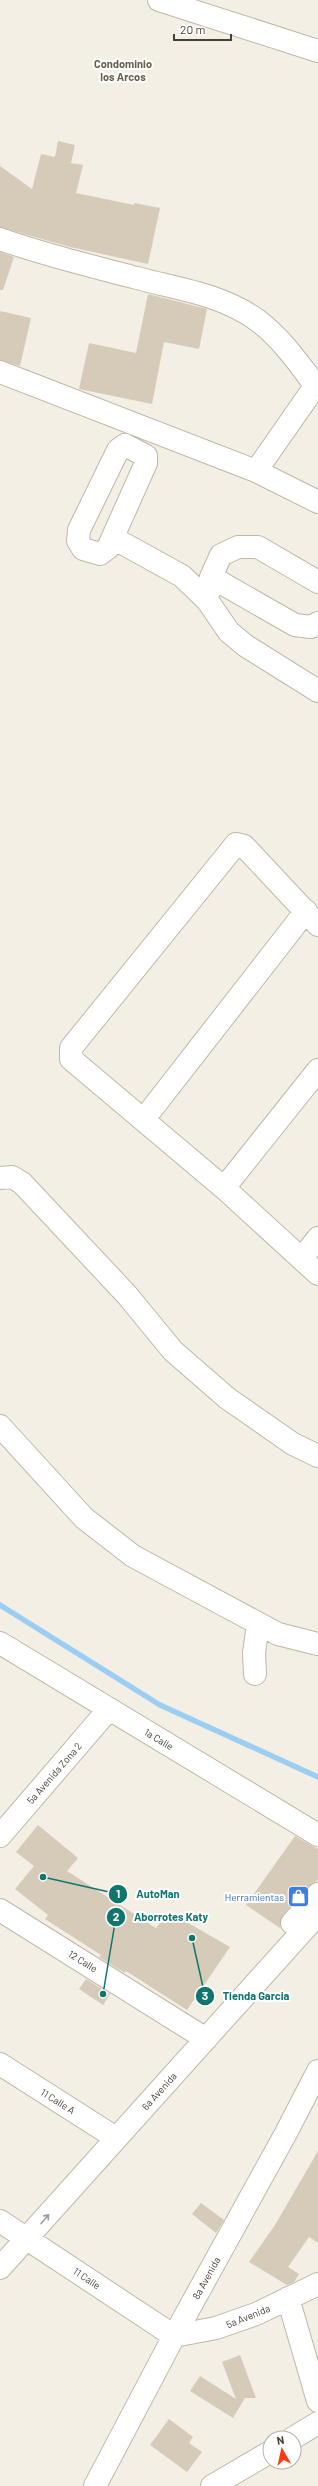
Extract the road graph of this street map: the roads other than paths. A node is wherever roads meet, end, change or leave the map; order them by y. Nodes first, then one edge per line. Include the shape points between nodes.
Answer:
1 (159, 0) edge
2 (318, 51) edge
3 (0, 239) edge
4 (0, 372) edge
5 (317, 383) edge
6 (256, 470) junction
7 (318, 502) edge
8 (113, 538) dead end
9 (211, 577) junction
10 (318, 582) edge
11 (207, 600) junction
12 (318, 623) edge
13 (318, 691) edge
14 (312, 918) edge
15 (318, 1070) edge
16 (144, 1119) junction
17 (0, 1178) edge
18 (224, 1188) junction
19 (318, 1238) edge
20 (302, 1258) junction
21 (318, 1274) edge
22 (0, 1426) edge
23 (318, 1456) edge
24 (258, 1624) junction
25 (0, 1643) edge
26 (318, 1644) edge
27 (255, 1674) dead end
28 (109, 1709) junction
29 (318, 1835) edge
30 (0, 1836) edge
31 (318, 1894) edge
32 (0, 1910) edge
33 (318, 1914) edge
34 (201, 2035) junction
35 (0, 2064) edge
36 (318, 2070) edge
37 (111, 2134) junction
38 (14, 2230) edge
39 (0, 2247) edge
40 (0, 2268) edge
41 (318, 2284) edge
42 (288, 2298) junction
43 (174, 2336) junction
44 (318, 2401) edge
45 (318, 2423) edge
46 (302, 2433) edge
47 (262, 2457) edge
48 (95, 2486) edge
49 (212, 2486) edge

1 - 2 street
3 - 5 street via 27,249 206,294 233,306 268,329
4 - 6 street
5 - 6 street
6 - 7 street
8 - 11 street via 182,576
9 - 10 street via 221,555 238,547 258,547
9 - 11 street
9 - 12 street via 295,625 311,627
11 - 13 street via 229,632 246,646
14 - 16 street
14 - 16 street via 244,846 236,844 71,1048 71,1059
15 - 18 street
16 - 18 street
17 - 23 street via 12,1177 22,1183 128,1295 173,1351 221,1393 293,1444
18 - 20 street
19 - 20 street
20 - 21 street
22 - 24 street via 84,1518 102,1534 145,1563
24 - 26 street via 278,1634
24 - 27 street via 254,1653
25 - 28 street, 1a Calle
28 - 29 street, 1a Calle
28 - 30 street, 5a Avenida Zona 2
31 - 34 street, 6a Avenida
32 - 34 street, 12 Calle
33 - 34 street, 6a Avenida
34 - 37 street, 6a Avenida
35 - 37 street, 11 Calle A
36 - 43 street, 8a Avenida
37 - 38 street, 6a Avenida
38 - 39 street, 6a Avenida
38 - 40 street, 6a Avenida
38 - 43 street, 11 Calle
41 - 42 street, 5a Avenida
42 - 43 street, 5a Avenida via 256,2314 216,2328
42 - 44 street
43 - 48 street, 8a Avenida
45 - 46 street
47 - 49 street

